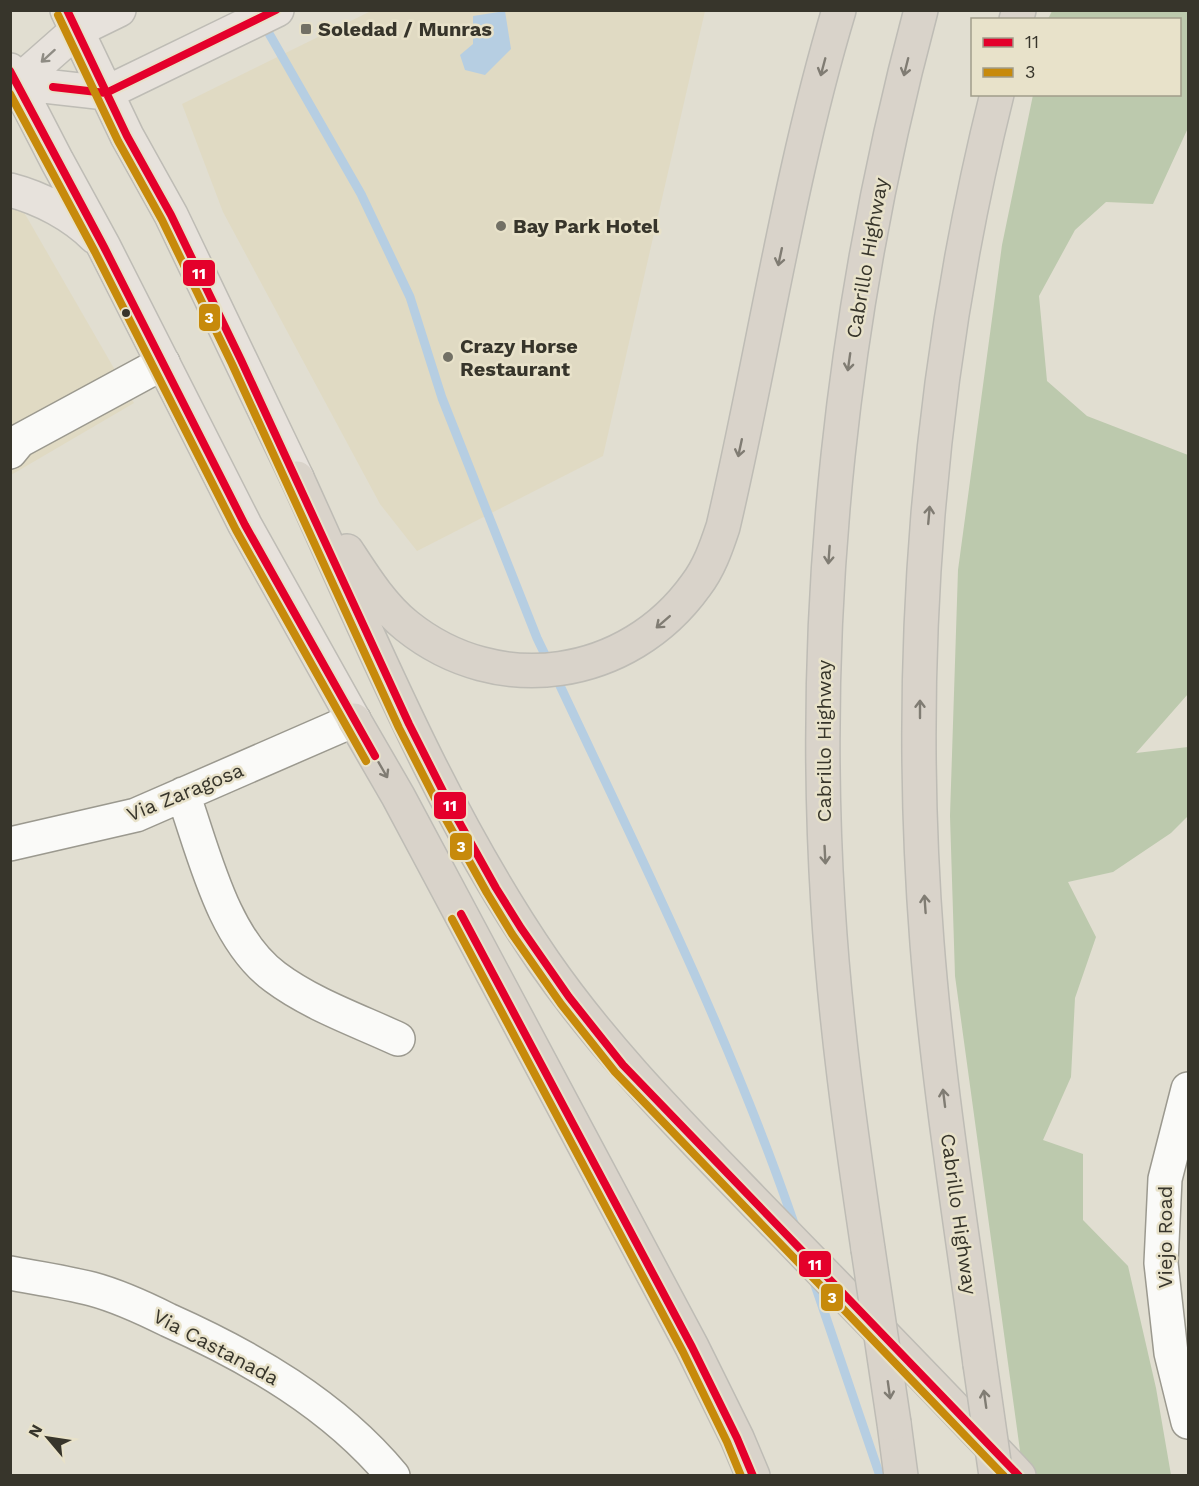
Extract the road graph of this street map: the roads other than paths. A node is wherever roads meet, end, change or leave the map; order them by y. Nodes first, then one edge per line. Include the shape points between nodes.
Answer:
1 (119, 10) edge
2 (277, 10) edge
3 (839, 10) edge
4 (921, 10) edge
5 (71, 21) edge
6 (13, 80) edge
7 (106, 93) junction
8 (997, 96) edge
9 (10, 190) edge
10 (105, 247) junction
11 (164, 363) junction
12 (13, 445) edge
13 (297, 478) junction
14 (354, 720) junction
15 (183, 794) junction
16 (10, 844) edge
17 (398, 1039) dead end
18 (1188, 1089) edge
19 (10, 1273) edge
20 (1188, 1422) edge
21 (393, 1476) edge
22 (753, 1476) edge
23 (901, 1476) edge
24 (996, 1476) edge
25 (1019, 1476) edge

1 - 5 main road
2 - 7 main road
3 -> 13 highway via 802,149 723,527 698,583 662,623 635,643 577,666 539,671 479,664 422,637 391,611
4 -> 23 highway, Cabrillo Highway, bridge via 882,170 856,312 839,441 825,639 823,772 831,949 842,1057
5 -> 6 main road
5 - 7 main road
6 - 7 main road
6 - 10 main road
7 - 13 main road via 171,215
24 -> 8 highway, Cabrillo Highway, bridge via 949,1139 928,954 921,824 920,682 926,550 946,354 968,226
9 - 10 main road via 39,200 83,225
10 - 11 main road
11 - 12 street
11 - 14 main road via 245,525
13 - 25 highway via 453,811 496,888 594,1031 652,1097
14 - 15 street, Via Zaragosa
14 -> 22 highway via 692,1347
15 - 16 street, Via Zaragosa via 136,815
15 - 17 street via 225,913 253,956 273,976 301,994
18 - 20 street, Viejo Road via 1165,1179 1161,1263 1171,1353
19 - 21 street, Via Castanada via 92,1289 237,1353 345,1426

